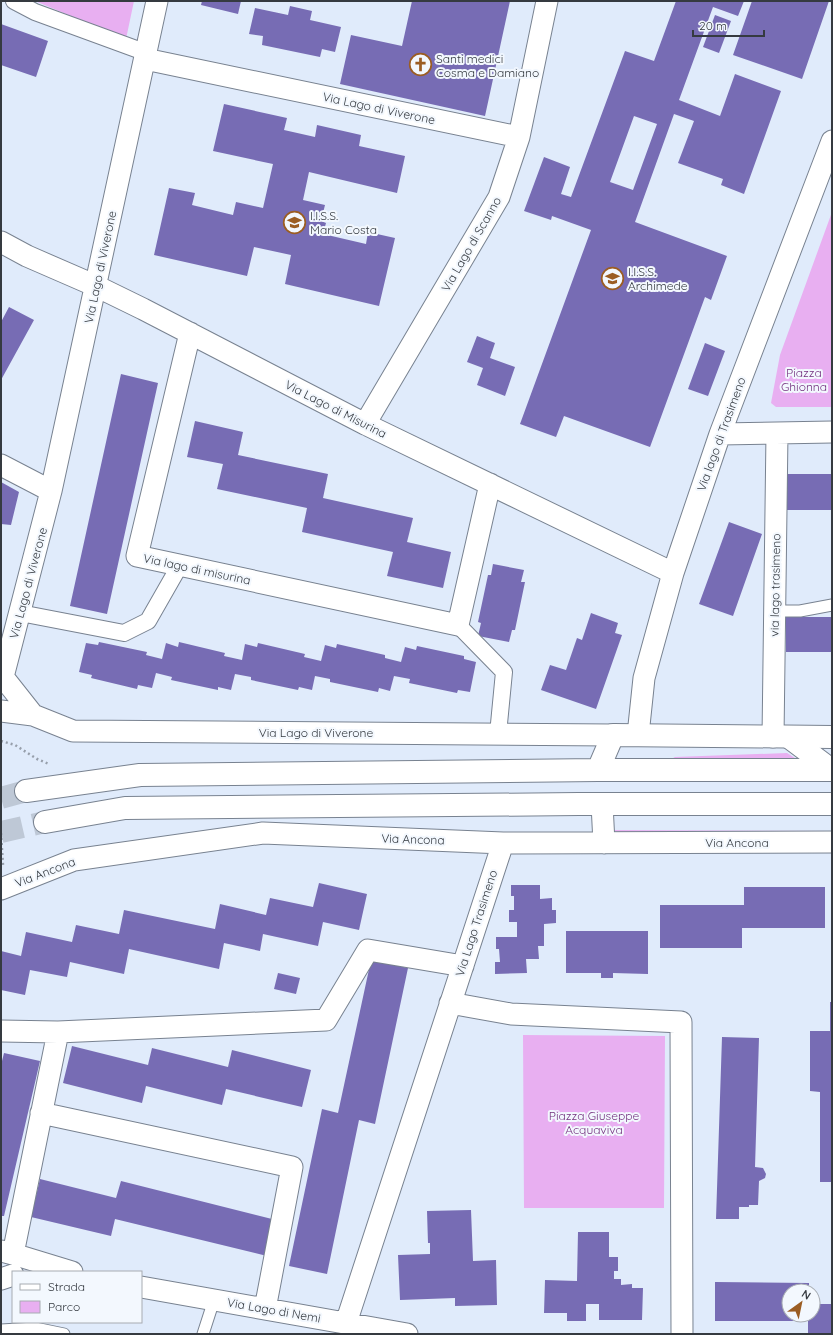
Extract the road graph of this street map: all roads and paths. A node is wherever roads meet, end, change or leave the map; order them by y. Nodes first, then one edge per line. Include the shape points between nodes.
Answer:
1 (14, 1) edge
2 (157, 1) edge
3 (547, 1) edge
4 (146, 56) junction
5 (519, 137) junction
6 (832, 141) edge
7 (1, 242) edge
8 (96, 286) junction
9 (190, 333) junction
10 (365, 424) junction
11 (832, 432) edge
12 (777, 433) junction
13 (720, 434) junction
14 (1, 465) edge
15 (490, 484) junction
16 (51, 491) junction
17 (180, 565) junction
18 (673, 573) junction
19 (832, 605) edge
20 (775, 611) junction
21 (20, 613) junction
22 (458, 626) junction
23 (2, 678) edge
24 (1, 711) edge
25 (33, 715) junction
26 (498, 734) junction
27 (613, 734) junction
28 (638, 735) junction
29 (781, 737) junction
30 (832, 737) edge
31 (1, 741) edge
32 (52, 765) dead end
33 (598, 770) junction
34 (832, 770) edge
35 (26, 791) tunnel mouth
36 (602, 804) junction
37 (832, 804) edge
38 (45, 822) tunnel mouth
39 (1, 834) edge
40 (832, 842) edge
41 (503, 843) junction
42 (604, 843) junction
43 (3, 868) dead end
44 (1, 889) edge
45 (462, 966) junction
46 (450, 1003) junction
47 (1, 1031) edge
48 (58, 1032) junction
49 (41, 1113) junction
50 (7, 1253) edge
51 (69, 1271) edge
52 (12, 1276) edge
53 (1, 1279) edge
54 (142, 1287) edge
55 (214, 1300) junction
56 (265, 1309) junction
57 (346, 1323) junction
58 (1, 1330) edge
59 (64, 1334) edge
60 (203, 1334) edge
61 (407, 1334) edge
62 (682, 1334) edge

1 - 4 street via 35,12
2 - 4 street, Via Lago di Viverone
3 - 5 street, Via Lago di Scanno
4 - 5 street, Via Lago di Viverone
4 - 8 street, Via Lago di Viverone
5 - 10 street, Via Lago di Scanno via 499,197
6 - 13 street, Via lago di Trasimeno
7 - 8 street, Via Lago di Misurina
8 - 9 street, Via Lago di Misurina
8 - 16 street, Via Lago di Viverone
9 - 10 street, Via Lago di Misurina
9 - 17 street, Via lago di misurina via 137,556
10 - 15 street, Via Lago di Misurina
11 - 12 street
12 - 13 street
12 - 20 street, via lago trasimeno
13 - 18 street, Via lago di Trasimeno
14 - 16 street
15 - 18 street, Via Lago di Misurina
15 - 22 street
16 - 21 street, Via Lago di Viverone
17 - 21 street via 148,621 124,633
17 - 22 street, Via lago di misurina
18 - 28 street, Via lago di Trasimeno via 644,678
19 - 20 lane via 800,611
20 - 29 street, via lago trasimeno
21 - 23 street, Via Lago di Viverone
22 - 26 street via 504,672
23 - 25 street, Via Lago di Viverone
24 - 25 street
25 - 26 street, Via Lago di Viverone via 73,731
26 - 27 street, Via Lago di Viverone
27 - 28 street
27 - 33 street
28 - 29 street
29 - 30 street
29 - 34 street
31 - 32 path via 15,745
33 - 34 street
33 - 35 street via 140,775
36 - 37 street
36 - 38 street via 125,808
36 - 42 street
39 - 43 path
40 - 42 street, Via Ancona
41 - 42 street, Via Ancona
41 - 44 street, Via Ancona via 263,833 74,860
41 - 45 street, Via Lago Trasimeno
45 - 46 street, Via Lago Trasimeno
45 - 48 street via 368,950 326,1020
46 - 57 street
46 - 62 street via 511,1014 681,1022
47 - 48 street
48 - 49 street
49 - 50 street
49 - 56 street via 292,1168
50 - 51 street
52 - 53 street
54 - 55 street, Via Lago di Nemi
55 - 56 street, Via Lago di Nemi
55 - 60 lane
56 - 57 street, Via Lago di Nemi
57 - 61 street, Via Lago di Nemi
58 - 59 lane via 35,1328

